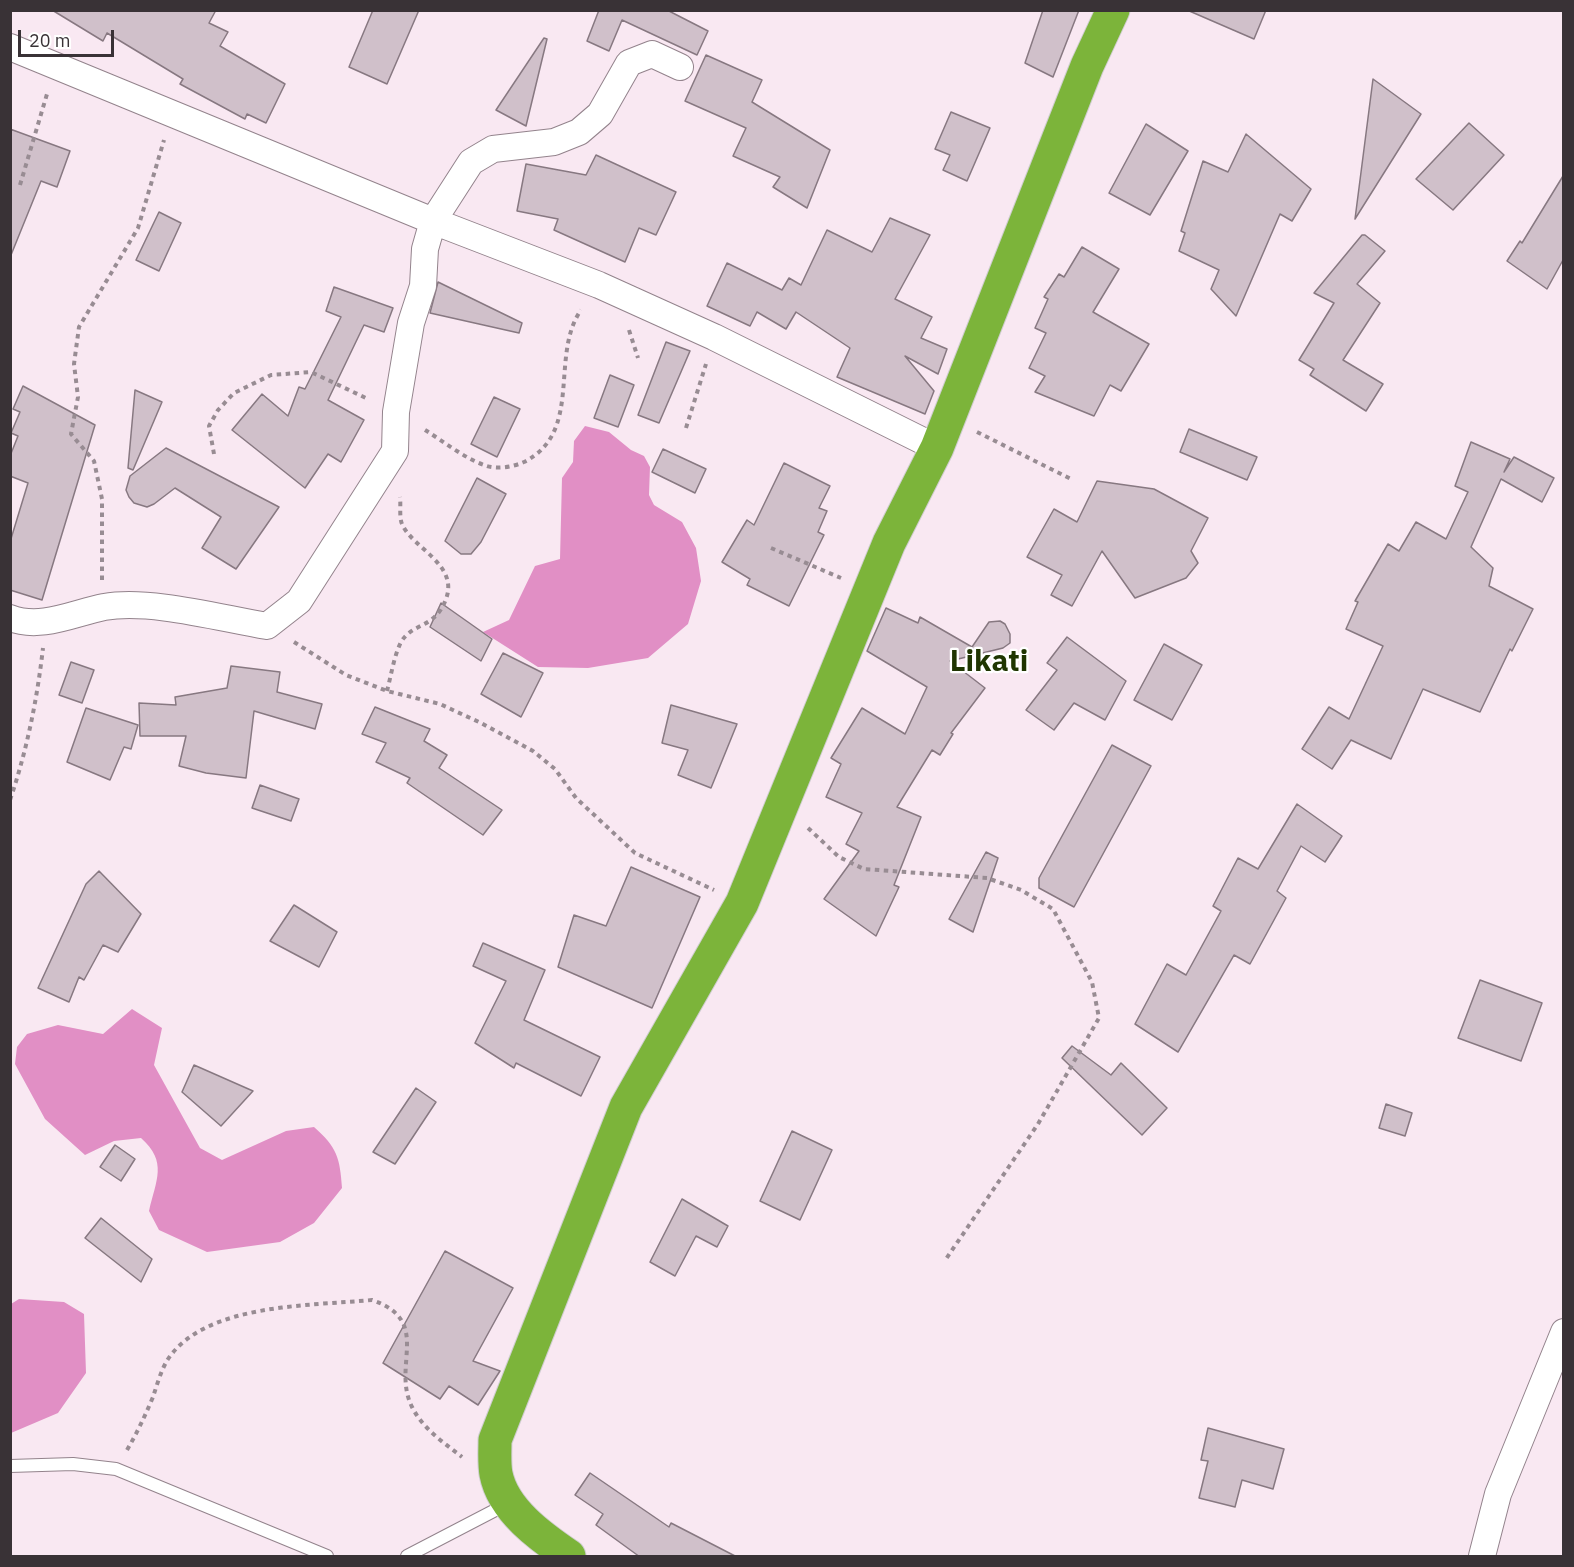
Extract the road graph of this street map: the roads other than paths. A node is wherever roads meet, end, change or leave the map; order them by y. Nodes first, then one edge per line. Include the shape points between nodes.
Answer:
1 (1113, 10) edge
2 (10, 47) edge
3 (680, 67) dead end
4 (433, 221) junction
5 (943, 433) junction
6 (10, 618) edge
7 (1563, 1332) edge
8 (10, 1466) edge
9 (502, 1489) junction
10 (327, 1557) edge
11 (407, 1557) edge
12 (569, 1557) edge
13 (1482, 1557) edge

1 - 5 highway via 1087,66
2 - 4 street
3 - 4 street via 652,54 629,63 600,114 579,132 554,142 493,149 471,162
4 - 5 street via 599,285
4 - 6 street via 425,249 423,286 411,323 396,412 394,452 299,601 267,626 131,604 46,622
5 - 9 highway via 889,543 742,903 626,1107 495,1440
7 - 13 street via 1498,1494
8 - 10 lane via 73,1464 116,1469
9 - 11 lane
9 - 12 highway via 537,1534

